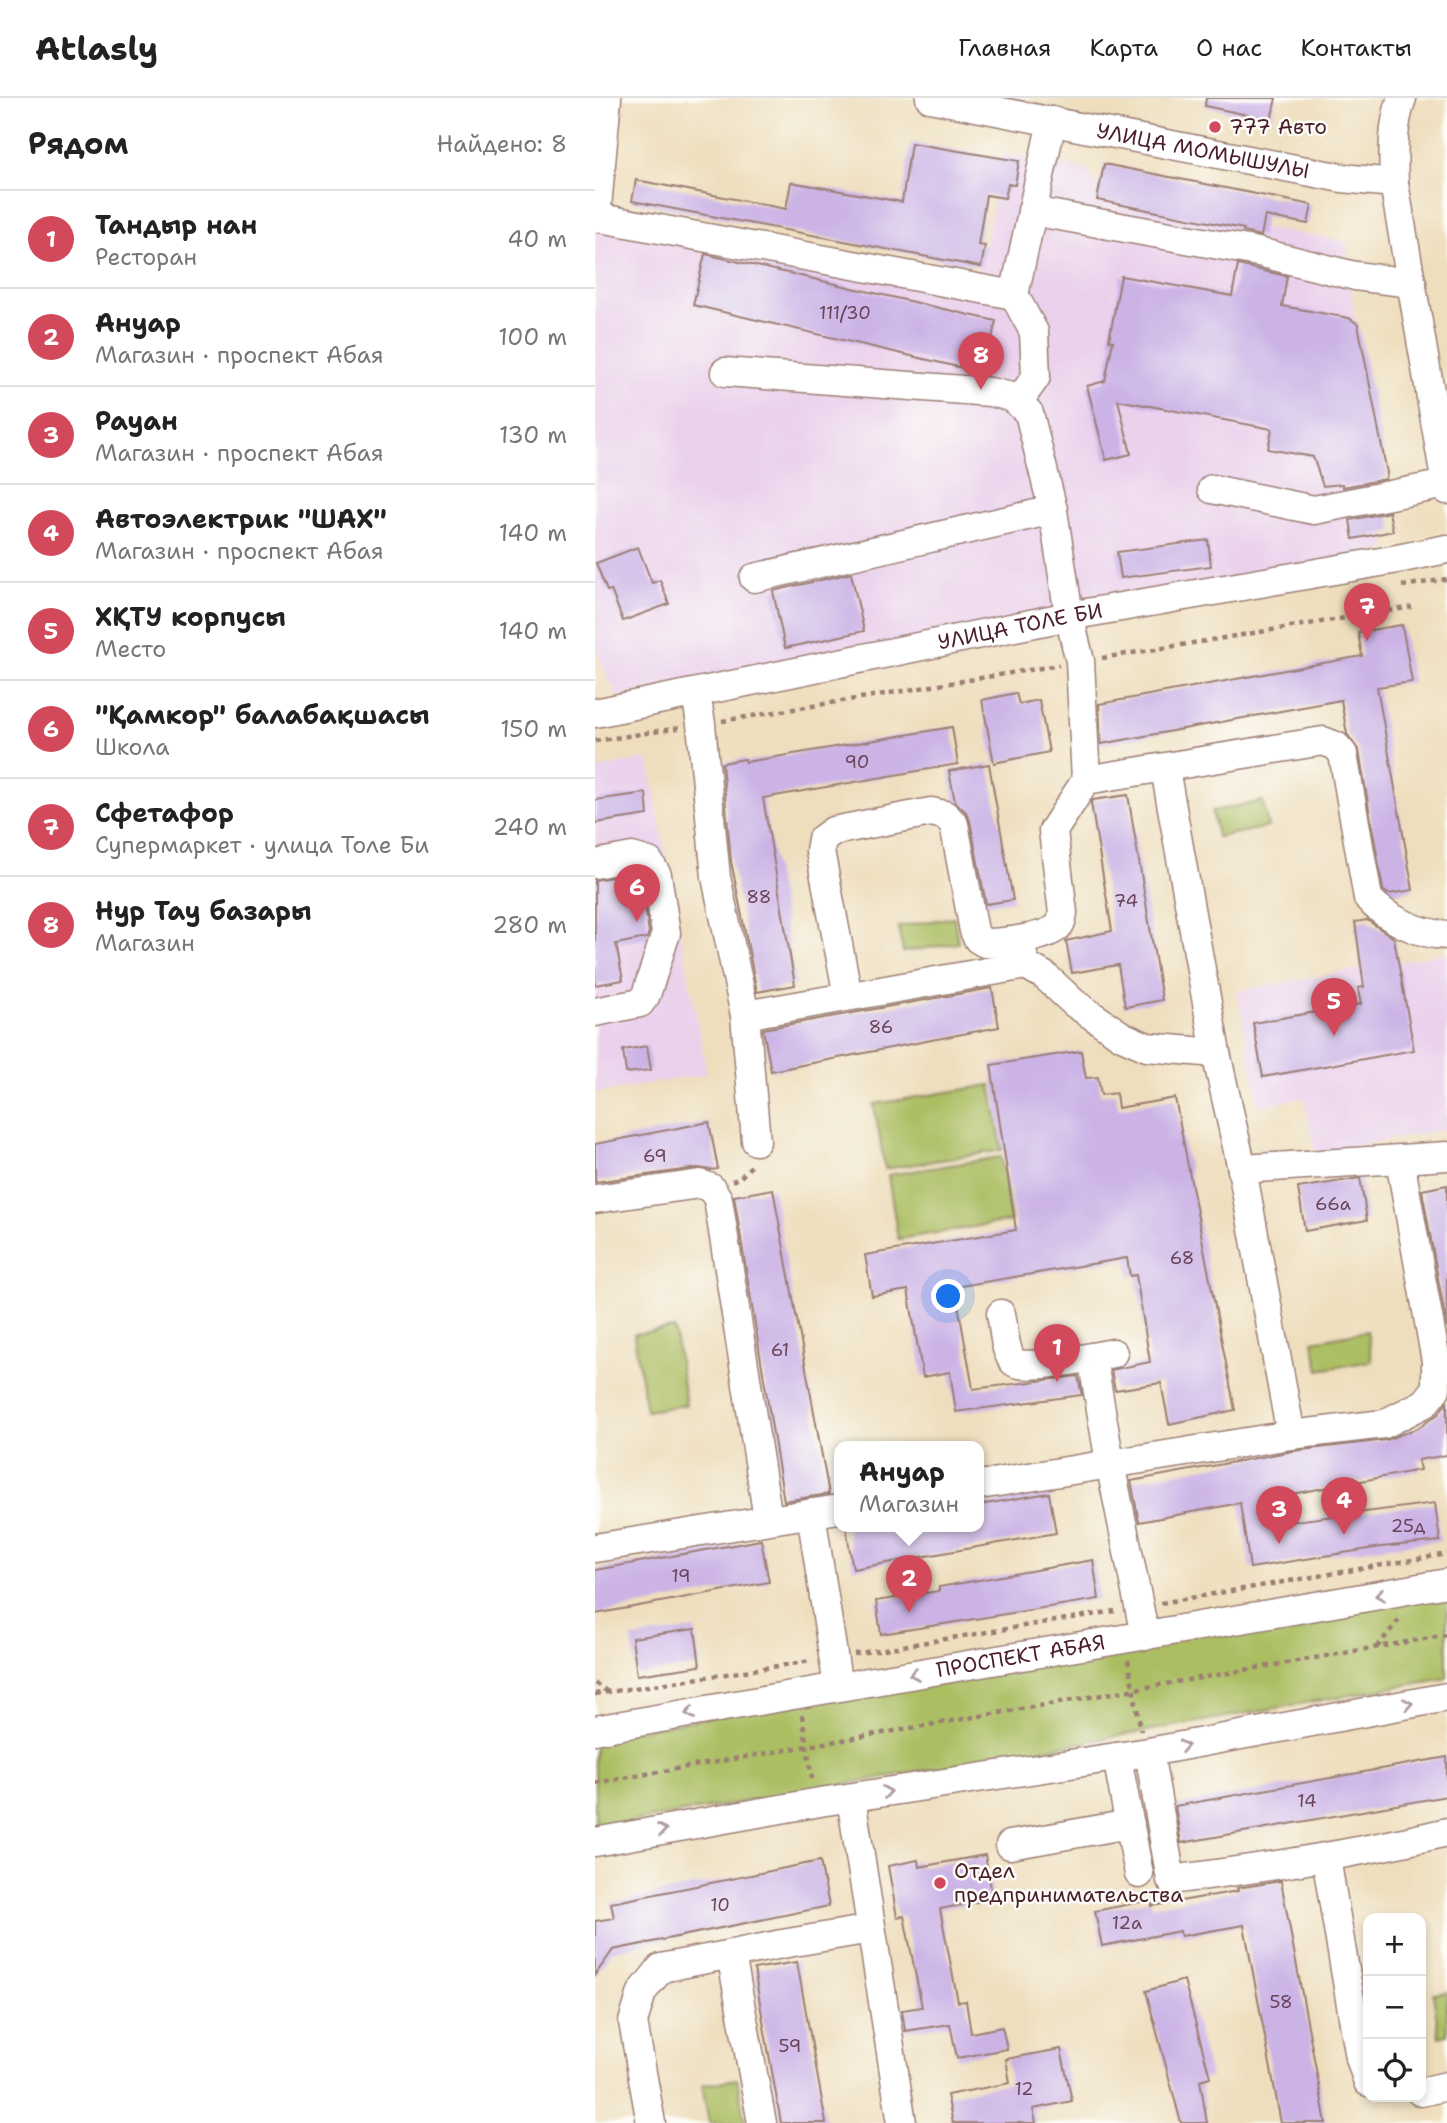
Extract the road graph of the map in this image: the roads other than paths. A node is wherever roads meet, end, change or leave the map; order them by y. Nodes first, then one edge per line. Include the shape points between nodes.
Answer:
1 (607, 98) edge
2 (930, 98) edge
3 (1402, 98) edge
4 (1052, 121) junction
5 (1394, 183) junction
6 (1035, 199) junction
7 (596, 218) edge
8 (1412, 283) junction
9 (1014, 295) junction
10 (725, 372) dead end
11 (1019, 401) junction
12 (1446, 487) edge
13 (1212, 489) dead end
14 (1053, 510) junction
15 (1447, 549) edge
16 (754, 578) dead end
17 (1068, 605) junction
18 (696, 694) junction
19 (595, 713) edge
20 (1165, 769) junction
21 (1086, 780) junction
22 (595, 864) edge
23 (1447, 935) edge
24 (1022, 952) junction
25 (848, 996) junction
26 (595, 1012) edge
27 (745, 1015) junction
28 (1216, 1053) junction
29 (756, 1141) road end
30 (1447, 1156) edge
31 (1400, 1160) junction
32 (1242, 1169) junction
33 (595, 1199) edge
34 (1001, 1314) dead end
35 (1291, 1435) junction
36 (1109, 1463) junction
37 (984, 1484) edge
38 (834, 1510) edge
39 (811, 1513) junction
40 (768, 1520) junction
41 (595, 1548) edge
42 (1447, 1583) edge
43 (1136, 1645) junction
44 (838, 1687) junction
45 (1447, 1697) edge
46 (595, 1730) edge
47 (1145, 1742) junction
48 (1117, 1757) junction
49 (851, 1798) junction
50 (1130, 1824) junction
51 (1447, 1832) edge
52 (595, 1842) edge
53 (1010, 1845) dead end
54 (1326, 1858) junction
55 (1139, 1874) dead end
56 (871, 1929) junction
57 (731, 1954) junction
58 (1363, 2067) edge
59 (1447, 2086) edge
60 (1426, 2091) edge
61 (652, 2123) edge
62 (761, 2123) edge
63 (902, 2123) edge

1 - 7 street
2 - 4 street, УЛИЦА МОМЫШУЛЫ
3 - 5 street via 1395,117
4 - 5 street, УЛИЦА МОМЫШУЛЫ via 1342,178
4 - 6 street
5 - 8 street
6 - 8 street via 1355,276
6 - 9 street
7 - 9 street
8 - 12 street
9 - 11 street via 1034,332 1036,377
10 - 11 street via 990,392
11 - 14 street via 1029,413
12 - 13 street via 1314,510
14 - 16 street
14 - 17 street
15 - 17 street, УЛИЦА ТОЛЕ БИ via 1392,561
17 - 18 street, УЛИЦА ТОЛЕ БИ
17 - 21 street via 1080,661
18 - 19 street, УЛИЦА ТОЛЕ БИ
18 - 27 street via 716,877
20 - 21 street
20 - 23 street via 1323,741 1336,746 1343,754 1368,898 1418,929
20 - 28 street
21 - 24 street via 1053,831 1063,913 1060,925
22 - 26 street via 632,857 649,862 657,875 666,933 640,1003
24 - 25 street
24 - 25 street via 978,939 954,824 945,815 931,812 833,831 822,839 820,851
24 - 28 street via 1075,1003 1122,1036 1147,1048
25 - 27 street
27 - 29 street
28 - 32 street
30 - 31 street
31 - 32 street
31 - 35 street via 1436,1361 1436,1389 1425,1403 1384,1424
32 - 35 street
33 - 40 street via 700,1184 711,1188 718,1199
34 - 36 street via 1011,1360 1017,1364 1102,1355
35 - 36 street
36 - 37 street
36 - 43 street via 1139,1606
38 - 39 street
39 - 40 street
39 - 44 street
40 - 41 street
42 -> 43 street, ПРОСПЕКТ АБАЯ
43 -> 44 street, ПРОСПЕКТ АБАЯ
44 -> 46 street, ПРОСПЕКТ АБАЯ
47 -> 45 street
47 - 48 street
47 - 54 street via 1171,1880
49 -> 48 street
48 - 50 street
52 -> 49 street
49 - 56 street
50 - 53 street
50 - 55 street
51 - 54 street
54 - 58 street
56 - 57 street
56 - 63 street
57 - 61 street via 661,1968 642,1992 633,2022
57 - 62 street
59 - 60 street

